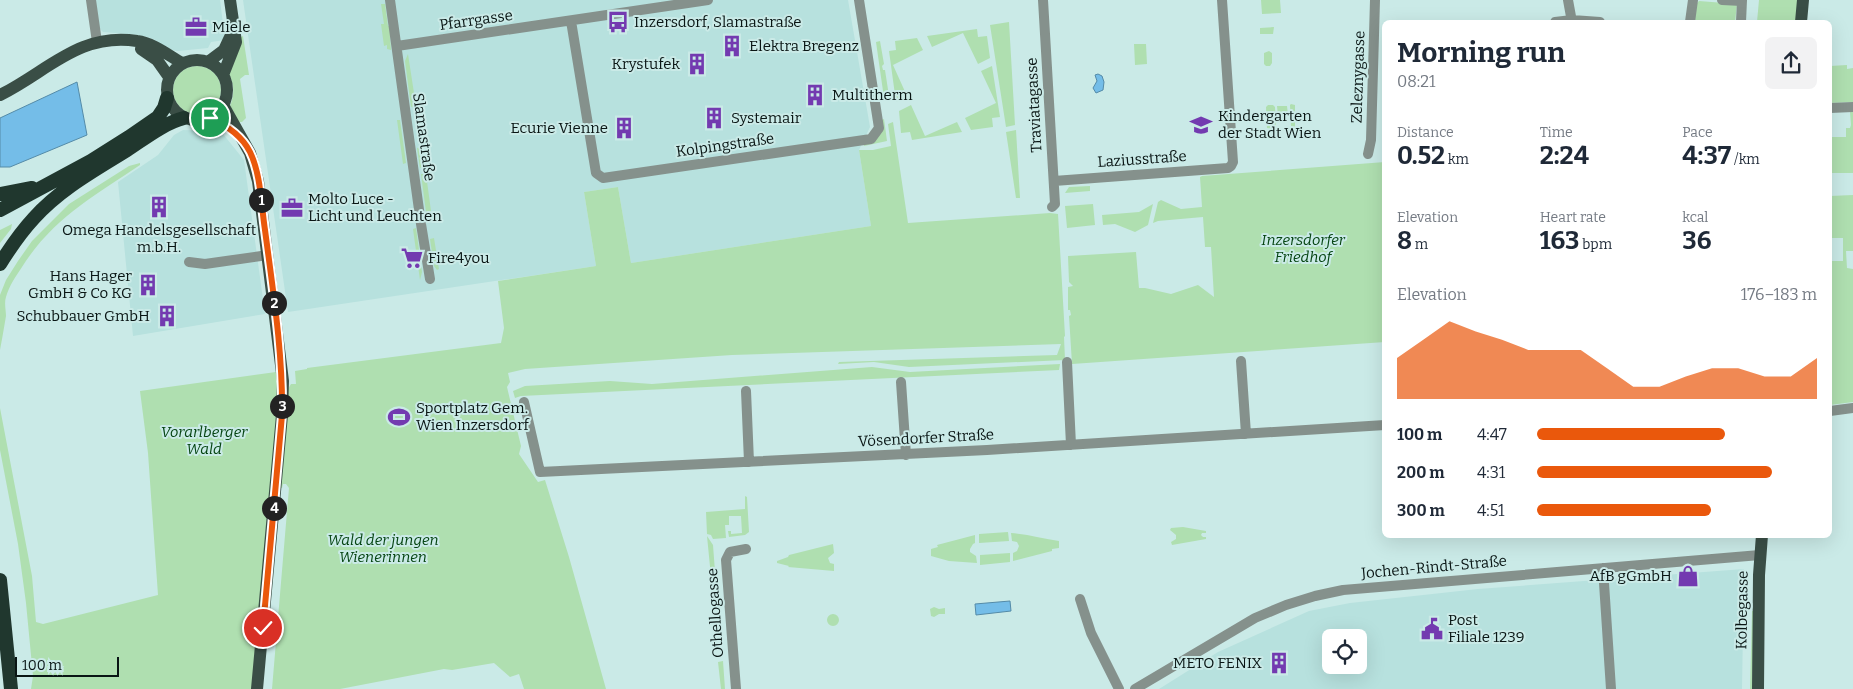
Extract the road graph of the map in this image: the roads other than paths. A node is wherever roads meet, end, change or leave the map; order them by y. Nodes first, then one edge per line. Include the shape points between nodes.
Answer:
1 (91, 0) edge
2 (230, 0) edge
3 (390, 0) edge
4 (708, 0) edge
5 (859, 0) edge
6 (1043, 0) edge
7 (1222, 0) edge
8 (1375, 0) edge
9 (1568, 0) edge
10 (1693, 0) edge
11 (1722, 0) edge
12 (1803, 0) edge
13 (1742, 1) edge
14 (1572, 20) edge
15 (1690, 20) edge
16 (1741, 20) edge
17 (1801, 20) edge
18 (571, 22) junction
19 (234, 26) junction
20 (122, 41) junction
21 (97, 42) junction
22 (397, 46) junction
23 (208, 62) junction
24 (182, 63) junction
25 (223, 75) junction
26 (169, 77) junction
27 (0, 95) edge
28 (167, 98) junction
29 (223, 105) junction
30 (1853, 107) edge
31 (1832, 108) edge
32 (184, 118) junction
33 (210, 118) junction
34 (241, 138) junction
35 (1368, 154) dead end
36 (93, 171) junction
37 (58, 179) junction
38 (1054, 181) junction
39 (0, 194) edge
40 (1052, 207) dead end
41 (0, 210) edge
42 (0, 220) edge
43 (268, 255) junction
44 (189, 262) dead end
45 (0, 264) edge
46 (430, 278) dead end
47 (1242, 361) dead end
48 (1068, 362) dead end
49 (901, 382) dead end
50 (746, 391) dead end
51 (524, 402) dead end
52 (1853, 408) edge
53 (1832, 411) edge
54 (1382, 425) edge
55 (1246, 434) junction
56 (1071, 445) junction
57 (906, 455) junction
58 (749, 462) junction
59 (1762, 538) edge
60 (746, 550) dead end
61 (1760, 555) junction
62 (1603, 568) junction
63 (0, 580) edge
64 (1080, 599) dead end
65 (1758, 688) edge
66 (10, 689) edge
67 (257, 689) edge
68 (736, 689) edge
69 (1119, 689) edge
70 (1135, 689) edge
71 (1611, 689) edge

1 - 21 street
2 - 19 main road
3 - 22 street, Slamastraße
4 - 18 street, Pfarrgasse
5 - 18 street, Kolpingstraße via 879,128 871,139 603,178 596,173
6 - 38 street, Traviatagasse
7 - 38 street, Laziusstraße via 1231,166
8 - 35 street, Zeleznygasse
9 - 14 street
10 - 15 street
11 - 13 street
12 - 17 main road
13 - 16 street
18 - 22 street, Pfarrgasse
19 - 23 main road via 228,46
19 - 25 main road via 236,42
20 - 21 main road
20 - 24 main road via 150,45
20 - 26 main road via 157,60
21 - 27 main road via 68,53
22 - 46 street, Slamastraße
23 - 24 main road via 191,60
23 - 25 main road
24 - 26 main road
25 - 29 main road via 227,95
26 - 28 main road
28 - 32 main road via 175,112
28 - 37 highway via 161,113 153,121
29 - 33 main road
29 - 34 main road
30 - 31 street
32 - 33 main road via 193,121
32 - 36 highway via 169,123
33 - 34 main road
34 - 43 main road via 256,170
36 - 42 highway
36 - 45 highway via 34,218
37 - 39 highway
37 - 41 highway
38 - 40 street, Traviatagasse via 1055,204
43 - 44 street via 205,264
43 - 67 main road via 283,381
47 - 55 street
48 - 56 street
49 - 57 street
50 - 58 street
51 - 58 street, Vösendorfer Straße via 540,472
52 - 53 street
54 - 55 street, Vösendorfer Straße
55 - 56 street, Vösendorfer Straße
56 - 57 street, Vösendorfer Straße
57 - 58 street, Vösendorfer Straße
59 - 61 main road, Kolbegasse
60 - 68 street, Othellogasse via 730,552 726,560
61 - 62 street, Jochen-Rindt-Straße
61 - 65 main road, Kolbegasse
62 - 70 street, Jochen-Rindt-Straße via 1315,596 1255,618
62 - 71 street
63 - 66 highway
64 - 69 street via 1091,633

